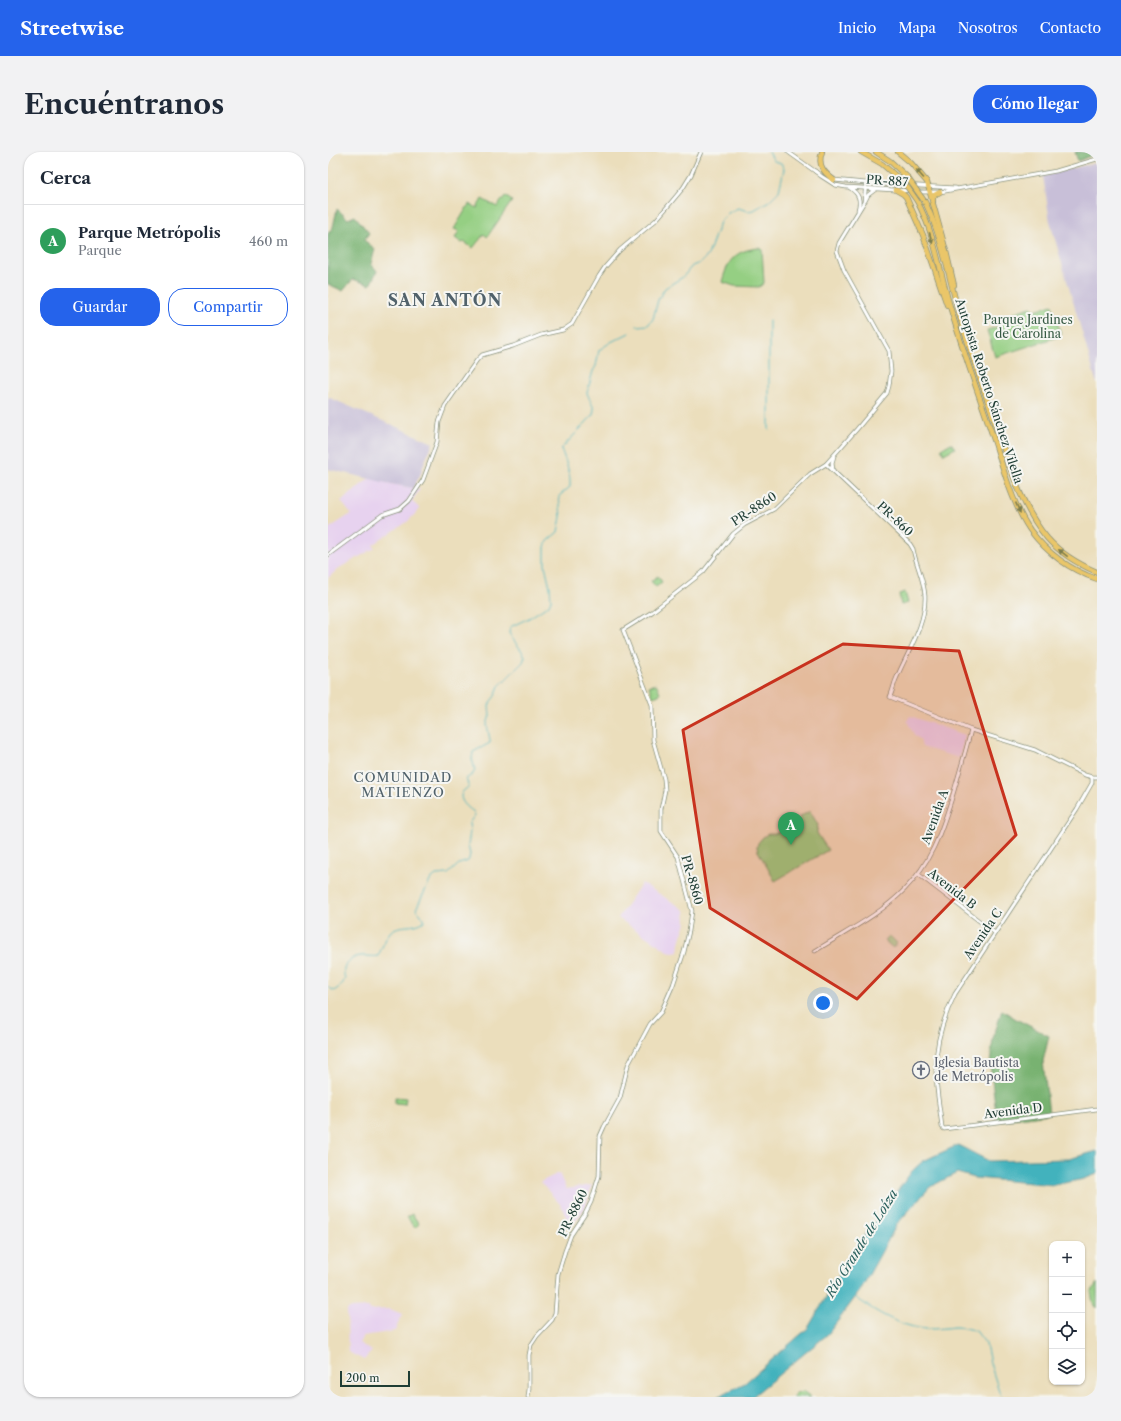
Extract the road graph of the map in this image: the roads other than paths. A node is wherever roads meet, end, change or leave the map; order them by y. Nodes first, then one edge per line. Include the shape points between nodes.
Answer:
1 (701, 152) edge
2 (788, 152) edge
3 (822, 152) edge
4 (861, 152) edge
5 (876, 152) edge
6 (898, 152) edge
7 (1097, 159) edge
8 (815, 171) junction
9 (834, 180) junction
10 (866, 183) junction
11 (848, 187) junction
12 (866, 188) junction
13 (962, 188) junction
14 (876, 189) junction
15 (896, 190) junction
16 (928, 190) junction
17 (940, 192) junction
18 (864, 202) junction
19 (933, 202) junction
20 (858, 213) junction
21 (958, 310) junction
22 (963, 349) junction
23 (834, 456) junction
24 (826, 464) junction
25 (820, 468) junction
26 (834, 470) junction
27 (328, 555) edge
28 (1097, 572) edge
29 (1097, 579) edge
30 (971, 730) junction
31 (1092, 777) junction
32 (1097, 777) edge
33 (918, 874) junction
34 (995, 933) junction
35 (815, 951) dead end
36 (1097, 1108) edge
37 (941, 1118) joint
38 (528, 1397) edge

1 - 27 street via 687,181 668,206 605,267 572,324 563,330 482,355 476,360 445,406 439,422 437,442 423,480 409,502 400,509 382,515
2 - 8 street, PR-887
3 - 9 highway via 822,168
4 -> 22 highway, Autopista Roberto Sánchez Vilella, bridge via 882,164 897,177 917,202 927,224
5 - 21 highway, Autopista Roberto Sánchez Vilella, bridge via 907,177 925,202 936,227
16 -> 6 highway via 926,181
7 - 13 street, PR-887 via 1056,171
8 - 9 street, PR-887
8 - 11 street, PR-887 via 835,185
9 - 10 street, PR-887
10 - 12 street
10 - 16 street, PR-887
11 - 12 street, PR-887
11 - 20 street via 858,195
12 - 14 street, PR-887
12 - 18 street
13 - 16 street, PR-887
13 - 17 street, PR-887
14 - 15 street, PR-887
14 - 18 street
15 - 16 street, PR-887
15 - 22 highway via 906,197 918,224
16 - 17 street, PR-887
16 - 19 highway
17 - 19 highway via 933,196
18 - 20 street
19 - 21 highway via 951,269
20 - 23 street via 839,243 837,251 844,270 889,351 891,371 885,396
28 -> 21 highway, Autopista Roberto Sánchez Vilella via 1072,560 1057,548 1037,526 1026,508
22 -> 29 highway, Autopista Roberto Sánchez Vilella via 1009,485 1026,523 1053,555 1074,569
23 - 24 street
23 - 26 street
24 - 25 street, PR-8860 / PR-8860
24 - 26 street, PR-860 / PR-860
25 - 26 street
25 - 38 street, PR-8860 / PR-8860 via 810,474 774,509 733,534 703,572 652,612 623,630 652,704 653,740 664,779 661,831 678,857 692,911 684,952 673,984 661,1012 650,1024 628,1065 620,1098 600,1136 598,1176 591,1202 571,1235 565,1251 558,1274 555,1313 531,1345
26 - 30 street, PR-860 / PR-860 via 910,544 922,578 925,596 919,630 896,678 890,697
30 - 31 street, PR-860 / PR-860 via 1035,750
30 - 33 street, Avenida A via 939,836
31 - 32 street, PR-860 / PR-860
31 - 34 street, Avenida C via 1092,783 1077,809
33 - 34 street, Avenida B
33 - 35 street, Avenida A via 905,890 870,918
34 - 37 street, Avenida C via 955,994 942,1024 936,1072
36 - 37 street, Avenida D via 944,1129

